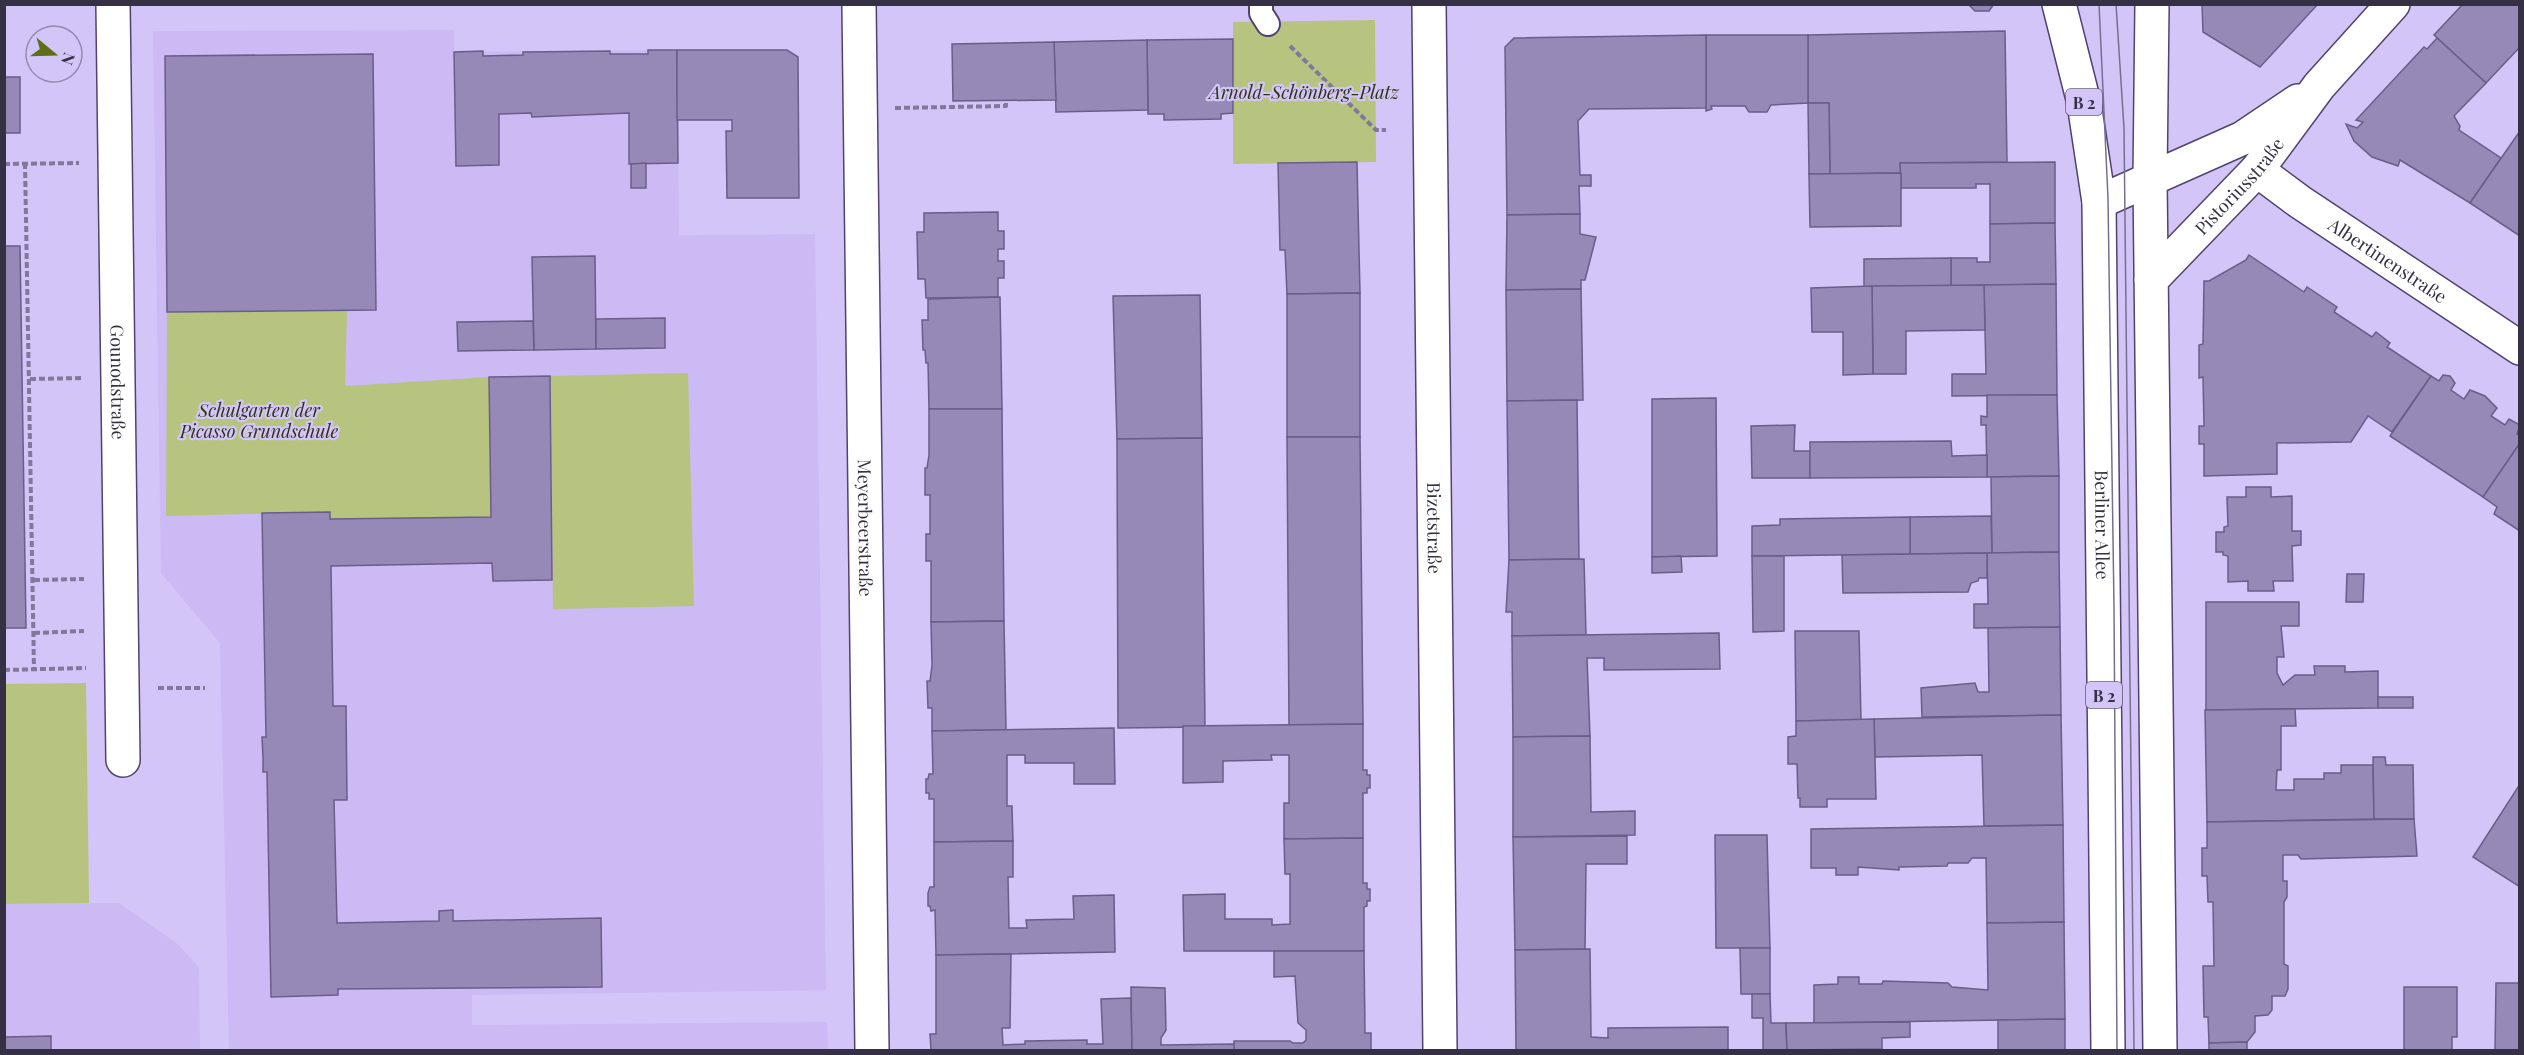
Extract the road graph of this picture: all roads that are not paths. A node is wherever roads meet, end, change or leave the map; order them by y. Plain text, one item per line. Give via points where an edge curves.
1 (113, 4) edge
2 (859, 4) edge
3 (1429, 4) edge
4 (2059, 4) edge
5 (2152, 4) edge
6 (2393, 4) edge
7 (2319, 86) junction
8 (2257, 170) junction
9 (2150, 179) junction
10 (2099, 201) junction
11 (2151, 280) junction
12 (2520, 348) edge
13 (123, 760) dead end
14 (872, 1050) edge
15 (1440, 1050) edge
16 (2108, 1050) edge
17 (2160, 1050) edge

1 - 13 street, Gounodstraße
2 - 14 street, Meyerbeerstraße
3 - 15 street, Bizetstraße
4 - 10 street, Berliner Allee / B 2 via 2084,103
5 - 9 street
6 - 7 street, Pistoriusstraße
7 - 8 street, Pistoriusstraße
7 - 9 street, Pistoriusstraße via 2243,138
8 - 11 street, Pistoriusstraße
8 - 12 street, Albertinenstraße
9 - 10 street, Pistoriusstraße
9 - 11 street
10 - 16 street, Berliner Allee / B 2
11 - 17 street

